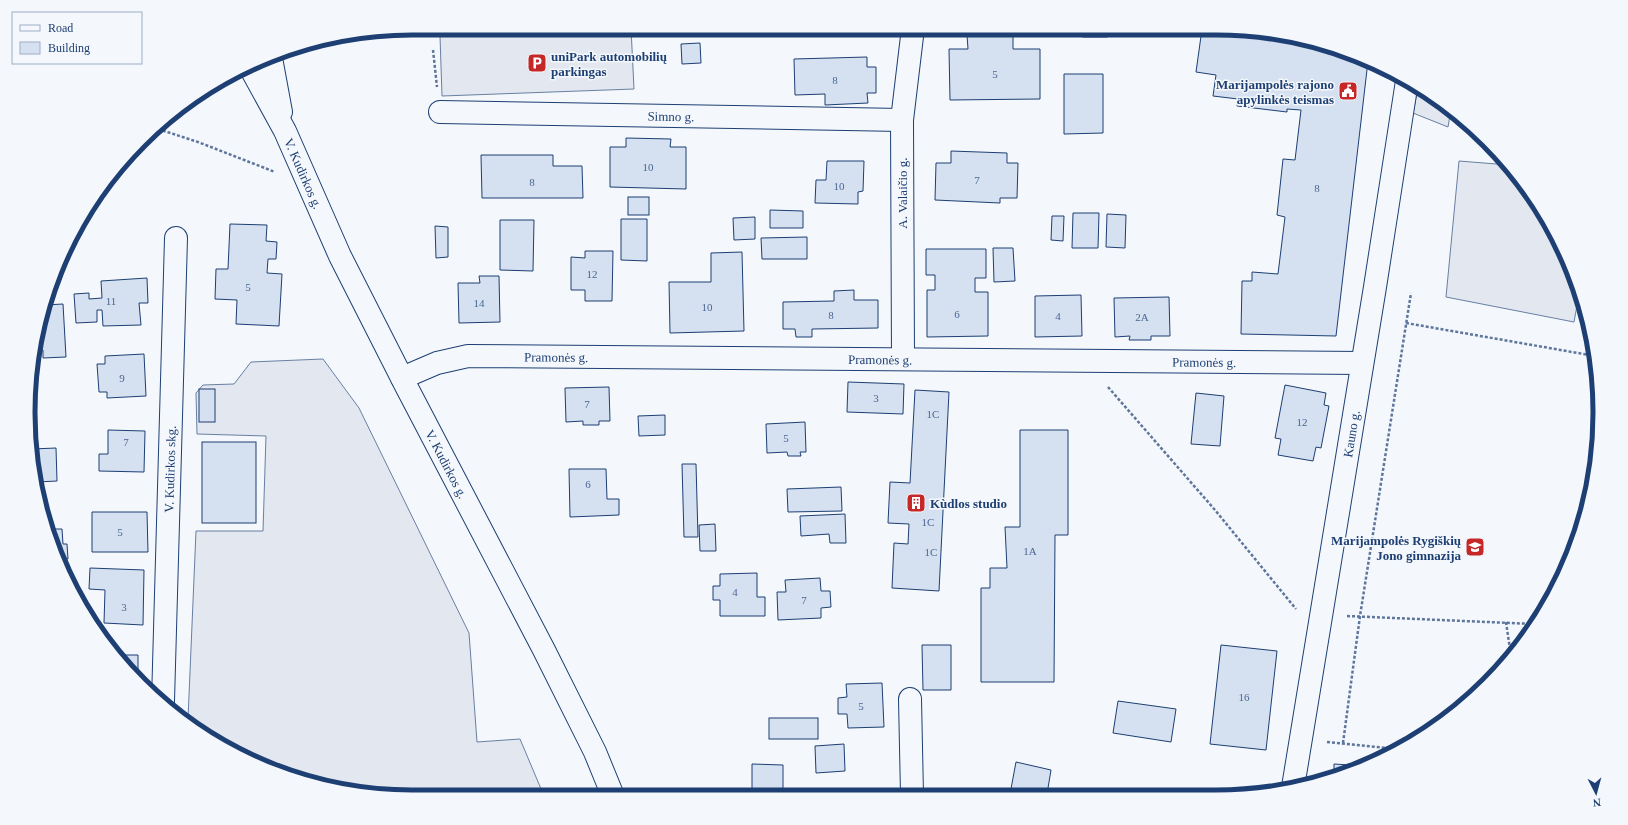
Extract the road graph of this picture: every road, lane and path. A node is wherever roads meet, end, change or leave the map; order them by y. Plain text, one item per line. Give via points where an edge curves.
1 (912, 35) edge
2 (433, 50) dead end
3 (272, 63) edge
4 (252, 71) edge
5 (1406, 87) edge
6 (440, 112) joint
7 (902, 120) junction
8 (162, 130) edge
9 (284, 131) junction
10 (309, 186) junction
11 (176, 238) dead end
12 (1411, 293) dead end
13 (1406, 323) junction
14 (1588, 351) edge
15 (1587, 355) joint
16 (903, 359) junction
17 (1085, 361) junction
18 (1362, 364) junction
19 (402, 378) junction
20 (1360, 616) junction
21 (1506, 622) junction
22 (1528, 624) edge
23 (1319, 626) junction
24 (1510, 648) edge
25 (163, 695) edge
26 (910, 698) dead end
27 (1300, 738) junction
28 (1343, 744) junction
29 (1387, 748) edge
30 (1294, 782) edge
31 (611, 790) edge
32 (912, 790) edge

1 - 7 street, A. Valaičio g.
2 - 6 path
3 - 9 street, V. Kudirkos g.
4 - 9 street, V. Kudirkos g.
5 - 18 street, Kauno g.
6 - 7 street, Simno g.
7 - 16 street, A. Valaičio g.
8 - 10 path
9 - 10 street, V. Kudirkos g.
10 - 19 street, V. Kudirkos g. via 340,256
11 - 25 street, V. Kudirkos skg.
12 - 13 path
13 - 15 path
13 - 20 path
14 - 15 path
16 - 17 street, Pramonės g.
16 - 19 street, Pramonės g. via 468,356 437,363
17 - 18 street, Pramonės g.
17 - 23 path
18 - 23 street, Kauno g.
19 - 31 street, V. Kudirkos g. via 541,644 595,752
20 - 21 path
20 - 23 path
20 - 28 path
21 - 22 path
21 - 24 path
23 - 27 street, Kauno g.
26 - 32 street
27 - 28 path
27 - 30 street, Kauno g.
28 - 29 path

